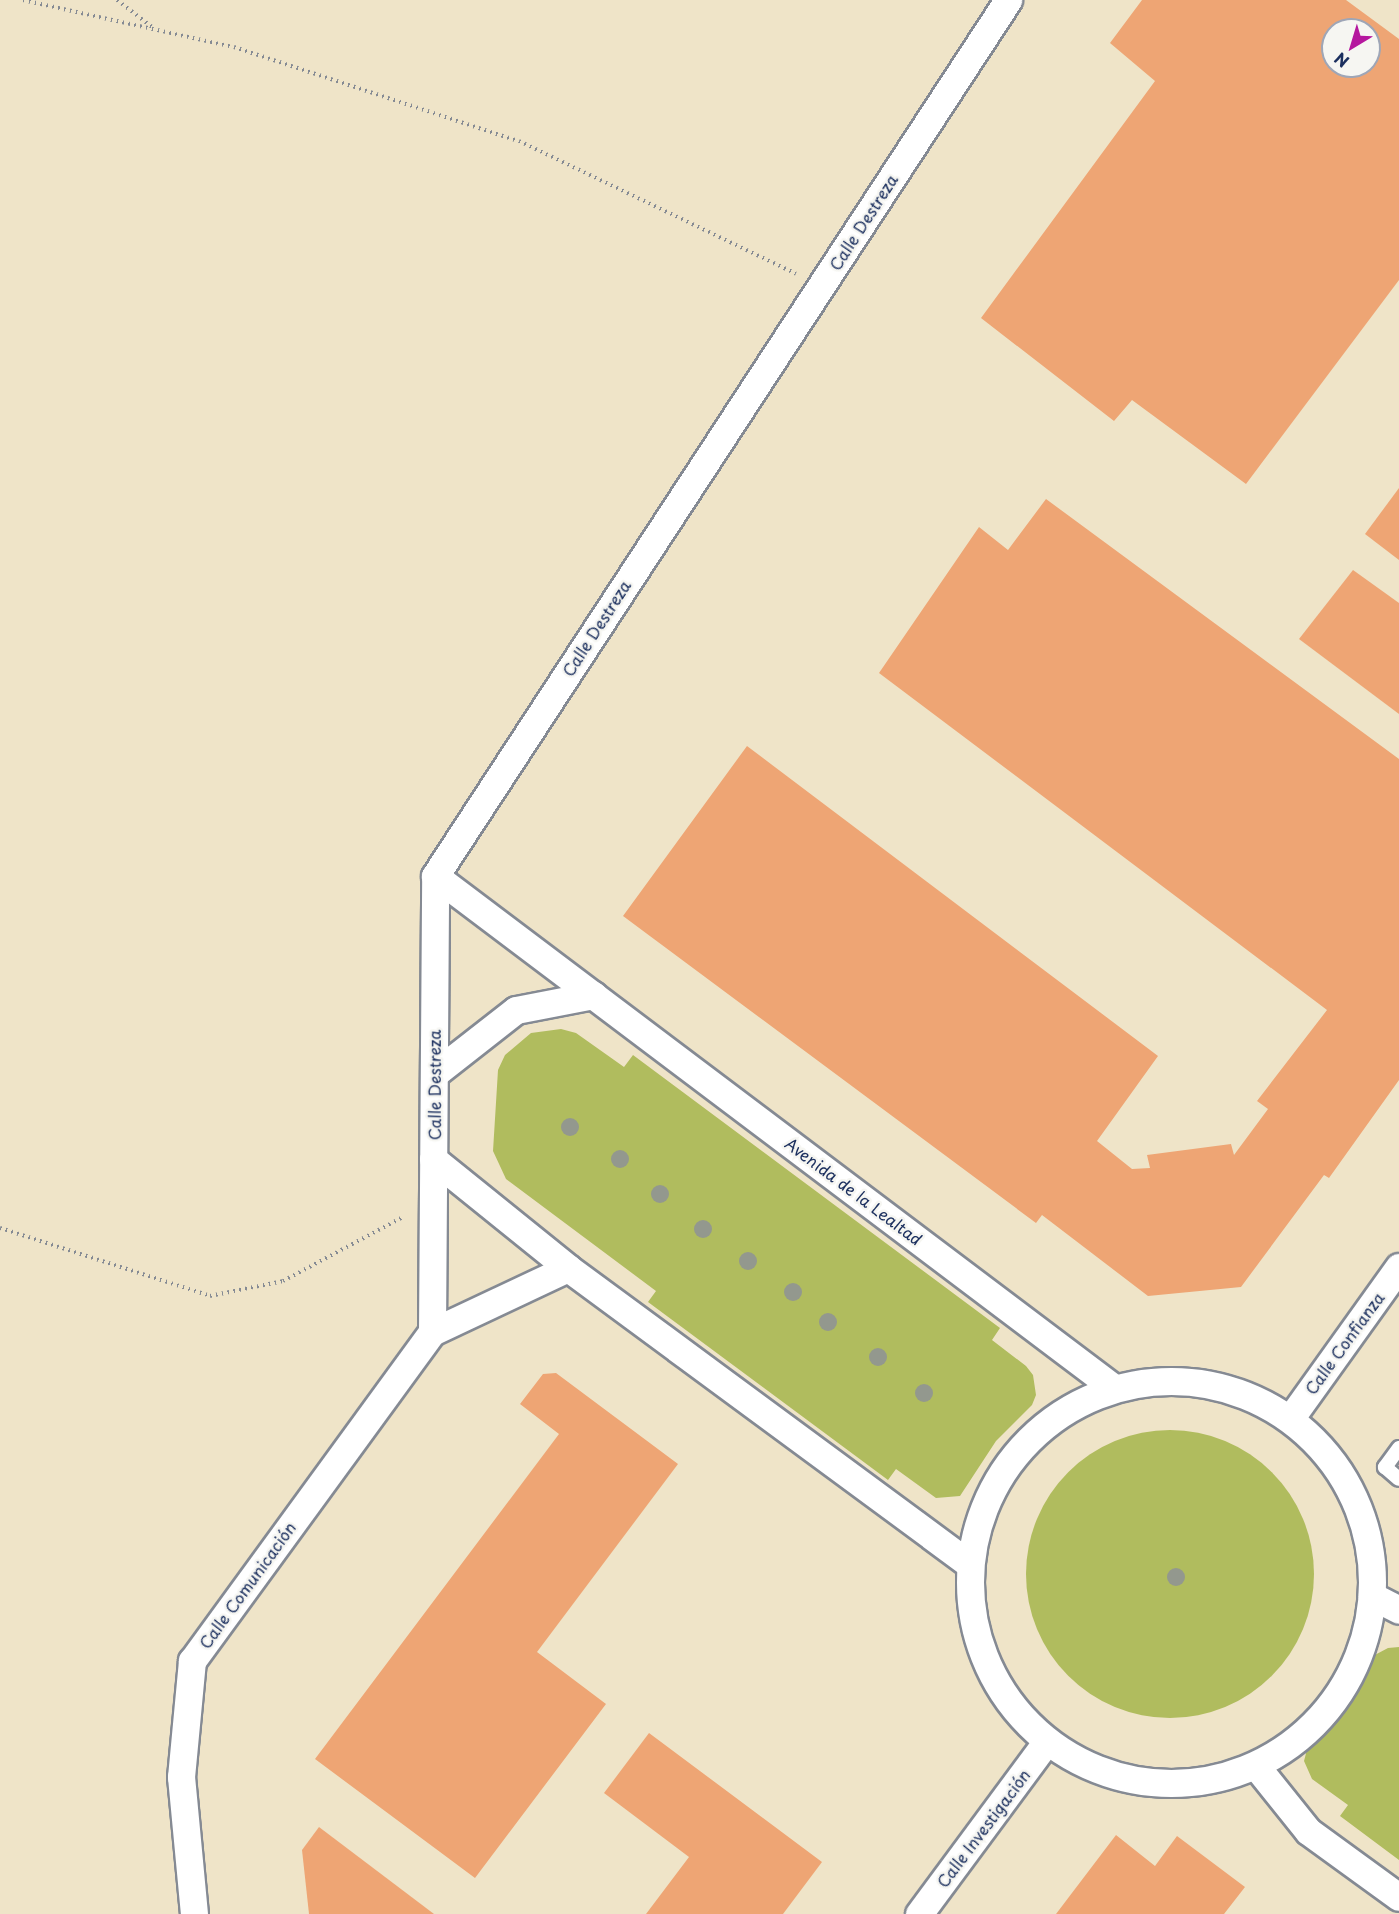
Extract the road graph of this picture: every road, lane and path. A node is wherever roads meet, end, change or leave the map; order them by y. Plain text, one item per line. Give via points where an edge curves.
1 (23, 0) edge
2 (117, 0) edge
3 (1008, 0) edge
4 (155, 29) junction
5 (820, 286) junction
6 (435, 876) junction
7 (594, 996) junction
8 (434, 1074) junction
9 (433, 1159) junction
10 (433, 1201) junction
11 (0, 1228) edge
12 (568, 1268) junction
13 (1399, 1268) edge
14 (432, 1332) junction
15 (1114, 1388) junction
16 (1290, 1419) junction
17 (1399, 1448) edge
18 (1399, 1479) edge
19 (969, 1564) junction
20 (1372, 1596) junction
21 (1399, 1610) edge
22 (1047, 1742) junction
23 (1256, 1766) junction
24 (1399, 1897) edge
25 (194, 1914) edge
26 (919, 1914) edge

1 - 4 path
2 - 4 path
3 - 5 street, Calle Destreza
4 - 5 path via 234,47 519,141
5 - 6 street, Calle Destreza
6 - 7 street, Avenida de la Lealtad
6 - 8 street, Calle Destreza
7 - 8 street via 516,1010
7 - 15 street, Avenida de la Lealtad
8 - 9 street, Calle Destreza
9 - 10 street, Calle Destreza
9 - 12 street
10 - 11 path via 283,1281 210,1296
10 - 14 street, Calle Destreza
12 - 14 street
12 - 19 street
13 - 16 street, Calle Confianza
14 - 25 street, Calle Comunicación via 192,1661 181,1777
15 - 16 street via 1177,1380 1239,1392
15 - 19 street via 1059,1413 1014,1453 983,1505
16 - 20 street via 1339,1471 1366,1530
17 - 18 lane via 1384,1467
19 - 22 street via 974,1631 1001,1692
20 - 21 street
20 - 23 street via 1362,1649 1338,1697 1301,1737
22 - 23 street via 1095,1769 1148,1783 1203,1782
22 - 26 street, Calle Investigación
23 - 24 street via 1308,1831

